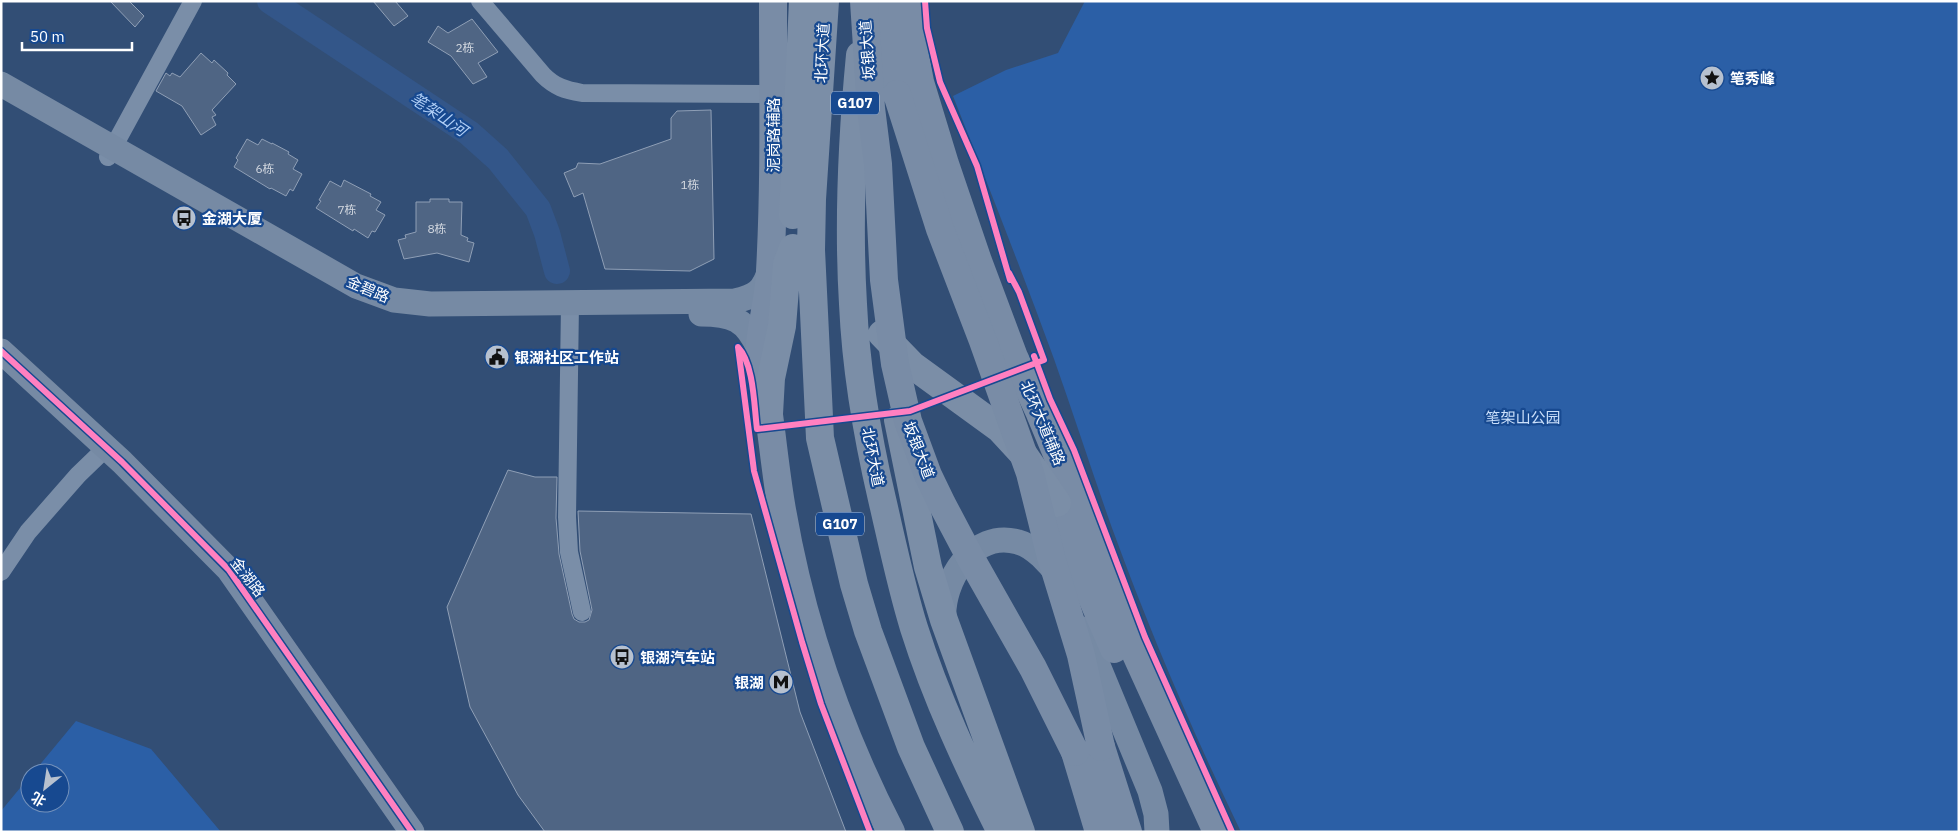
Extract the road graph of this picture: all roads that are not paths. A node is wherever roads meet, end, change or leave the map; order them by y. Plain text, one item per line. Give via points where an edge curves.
1 (193, 1) edge
2 (480, 1) edge
3 (773, 1) edge
4 (803, 1) edge
5 (826, 1) edge
6 (865, 1) edge
7 (889, 1) edge
8 (909, 1) edge
9 (1, 84) edge
10 (773, 94) junction
11 (1, 96) edge
12 (110, 152) junction
13 (851, 206) junction
14 (793, 248) junction
15 (770, 270) junction
16 (570, 308) junction
17 (880, 332) junction
18 (759, 349) junction
19 (1, 351) edge
20 (1014, 357) junction
21 (769, 414) junction
22 (820, 438) junction
23 (106, 448) junction
24 (1057, 503) junction
25 (1, 572) edge
26 (582, 612) dead end
27 (944, 620) junction
28 (412, 832) edge
29 (891, 832) edge
30 (950, 832) edge
31 (1000, 832) edge
32 (1021, 832) edge
33 (1099, 832) edge
34 (1128, 832) edge
35 (1157, 832) edge
36 (1198, 832) edge
37 (1217, 832) edge

1 - 12 street
2 - 10 street via 551,83 562,90 582,93
3 - 10 main road, 泥岗路辅路
4 - 14 highway
5 - 22 highway, 北环大道 / G107 via 811,250
6 - 13 highway, 北环大道 / G107
6 - 33 main road, 坂银大道, bridge via 884,280 905,412 942,504 1033,668 1075,752
7 - 34 main road, 坂银大道, bridge via 897,94 940,229 984,341 1030,473 1081,655 1101,747
8 - 20 main road, 北环大道辅路 via 914,50 944,164
9 - 12 street, 金碧路
10 - 15 main road, 泥岗路辅路
11 - 12 street, 金碧路
12 - 16 street, 金碧路 via 346,292 387,309 416,313
13 - 17 highway via 869,260
13 - 31 highway, 北环大道 / G107 via 853,304 862,398 872,457 915,629 970,771
14 - 21 highway via 787,264
14 - 22 highway via 801,368 806,396
15 - 16 street, 金碧路 via 761,290 734,301
15 - 18 main road
16 - 18 street, 金碧路 via 722,315 747,326
16 - 26 street via 567,517 569,552
17 - 24 highway via 912,365 1000,429 1024,455
17 - 27 highway via 928,568
18 - 21 main road
19 - 23 street, 金湖路
20 - 24 main road
20 - 37 main road, 北环大道辅路 via 1060,462 1129,639
21 - 29 main road via 781,505 811,631 844,730
22 - 30 highway, 北环大道 / G107 via 868,631 911,747
23 - 25 street via 28,532
23 - 28 street, 金湖路 via 229,570
24 - 36 main road via 1096,610
27 - 32 highway
27 - 35 street via 943,608 954,574 983,546 996,541 1020,542 1047,562 1068,592 1150,790

